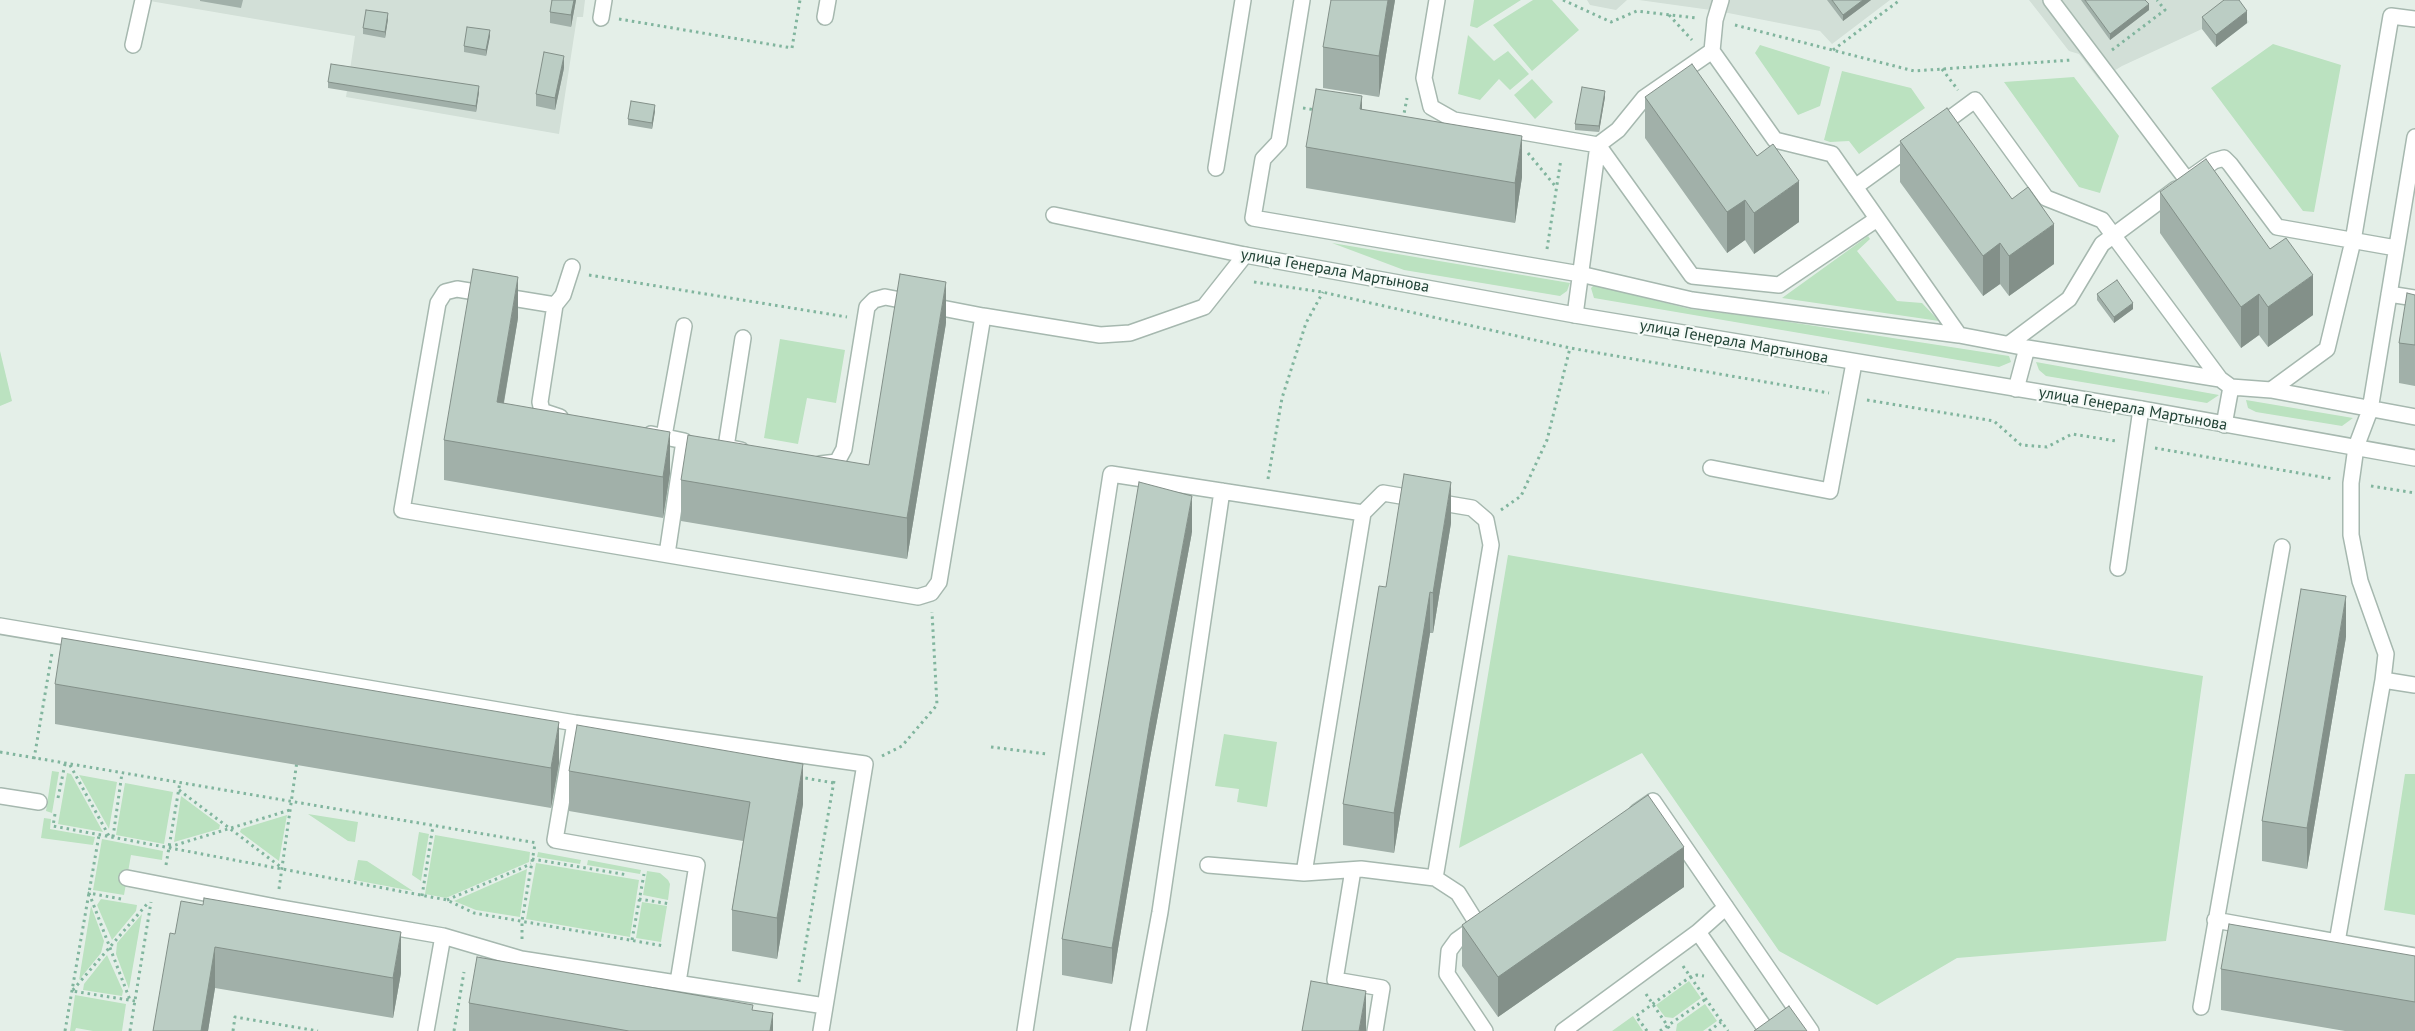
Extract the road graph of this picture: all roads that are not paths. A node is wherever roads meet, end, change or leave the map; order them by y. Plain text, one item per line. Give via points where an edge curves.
1 (143, 0) edge
2 (604, 0) edge
3 (828, 0) edge
4 (1243, 0) edge
5 (1302, 0) edge
6 (1438, 0) edge
7 (1721, 0) edge
8 (2051, 0) edge
9 (601, 17) road end
10 (825, 17) dead end
11 (2415, 20) edge
12 (133, 45) dead end
13 (1709, 53) junction
14 (2415, 137) edge
15 (1598, 145) junction
16 (1216, 168) dead end
17 (2187, 180) junction
18 (1855, 187) junction
19 (1054, 215) dead end
20 (1877, 218) junction
21 (2113, 235) junction
22 (2353, 240) junction
23 (2396, 248) junction
24 (1245, 255) junction
25 (571, 269) road end
26 (1580, 274) junction
27 (1736, 281) junction
28 (2389, 294) junction
29 (2415, 298) edge
30 (555, 305) junction
31 (1735, 305) junction
32 (1575, 315) junction
33 (983, 316) junction
34 (684, 326) dead end
35 (1959, 335) junction
36 (743, 338) dead end
37 (2009, 344) junction
38 (2026, 348) junction
39 (1854, 363) junction
40 (2225, 383) junction
41 (2016, 389) junction
42 (2271, 390) junction
43 (2141, 409) junction
44 (2370, 410) junction
45 (2415, 417) edge
46 (578, 420) edge
47 (2224, 426) junction
48 (636, 431) edge
49 (664, 436) junction
50 (2356, 447) junction
51 (755, 452) edge
52 (2415, 458) edge
53 (804, 461) edge
54 (1711, 468) dead end
55 (1222, 491) junction
56 (1363, 513) junction
57 (2282, 547) dead end
58 (667, 554) junction
59 (2118, 568) dead end
60 (0, 626) edge
61 (2383, 680) junction
62 (2415, 685) edge
63 (575, 723) junction
64 (0, 796) edge
65 (39, 802) dead end
66 (1621, 824) edge
67 (1208, 865) dead end
68 (1353, 870) junction
69 (1304, 873) junction
70 (127, 878) dead end
71 (1434, 878) junction
72 (1726, 907) junction
73 (1494, 914) edge
74 (2215, 920) junction
75 (1478, 925) junction
76 (1698, 932) junction
77 (443, 936) junction
78 (2337, 942) junction
79 (2415, 956) edge
80 (678, 982) junction
81 (825, 1006) junction
82 (2201, 1007) dead end
83 (1798, 1011) junction
84 (1774, 1027) edge
85 (426, 1031) edge
86 (821, 1031) edge
87 (1025, 1031) edge
88 (1138, 1031) edge
89 (1375, 1031) edge
90 (1485, 1031) edge
91 (1563, 1031) edge
92 (1811, 1031) edge

1 - 12 street
2 - 9 street
3 - 10 street
4 - 16 street
5 - 26 street via 1279,142 1263,159 1253,218
6 - 15 street via 1424,78 1431,106 1454,120
7 - 13 street
8 - 17 street
11 - 22 street via 2391,16
13 - 15 street via 1644,98 1618,130
13 - 18 street via 1775,140 1832,154
14 - 23 street
15 - 26 street
15 - 27 street via 1692,276
17 - 21 street
17 - 22 street via 2214,161 2224,158 2278,227
18 - 20 street
18 - 21 street via 1975,100 2046,198 2102,220
19 - 24 street, улица Генерала Мартынова
20 - 27 street via 1779,285
20 - 35 street
21 - 37 street via 2102,244 2069,299
21 - 40 street
22 - 23 street
22 - 42 street via 2327,349
23 - 28 street
24 - 32 street, улица Генерала Мартынова
24 - 33 street via 1204,307 1130,333 1100,335
25 - 30 street via 563,295
26 - 31 street via 1692,300
26 - 32 street
27 - 31 street
28 - 29 street
28 - 44 street
30 - 46 street via 540,402 542,410 550,415
30 - 58 street via 458,289 445,292 438,303 402,510
31 - 35 street
32 - 39 street, улица Генерала Мартынова
33 - 53 street via 885,297 874,300 867,307 844,449 838,462
33 - 58 street via 938,582 931,593 918,597
34 - 49 street
35 - 37 street
36 - 51 street via 726,447
37 - 38 street
38 - 40 street
38 - 41 street
39 - 41 street, улица Генерала Мартынова
39 - 54 street via 1830,491
40 - 42 street
40 - 47 street
41 - 43 street, улица Генерала Мартынова
42 - 44 street
43 - 47 street, улица Генерала Мартынова
43 - 59 street
44 - 45 street
44 - 50 street
47 - 50 street, улица Генерала Мартынова
48 - 49 street
49 - 58 street via 684,441
50 - 52 street, улица Генерала Мартынова
50 - 61 street via 2351,535 2360,581 2386,654
55 - 56 street
55 - 87 street via 1110,474
55 - 88 street via 1160,912
56 - 69 street
56 - 71 street via 1383,493 1472,508 1486,520 1491,544
57 - 74 street
60 - 63 street
61 - 62 street
61 - 78 street
63 - 80 street via 555,840 697,865
63 - 81 street via 866,764
64 - 65 street
66 - 72 street via 1653,801
67 - 69 street
68 - 69 street
68 - 71 street
68 - 89 street via 1335,980 1382,988
70 - 77 street
71 - 75 street via 1458,893
72 - 76 street
72 - 83 street
73 - 75 street
74 - 78 street
74 - 82 street
75 - 90 street via 1457,940 1449,951 1446,974
76 - 84 street
76 - 91 street
77 - 80 street via 521,959
77 - 85 street
78 - 79 street
80 - 81 street
81 - 86 street
83 - 84 street
83 - 92 street

